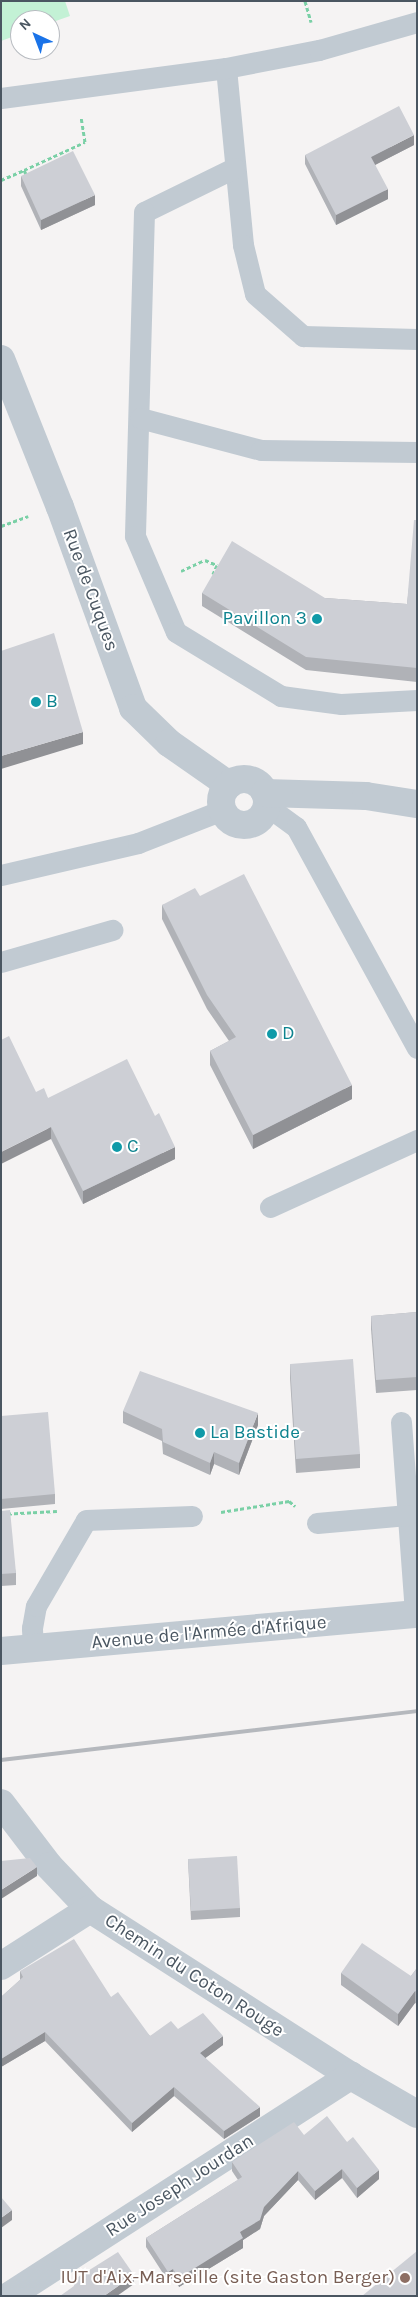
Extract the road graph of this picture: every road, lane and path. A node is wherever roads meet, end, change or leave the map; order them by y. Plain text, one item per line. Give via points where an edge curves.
1 (417, 22) edge
2 (226, 68) junction
3 (77, 88) junction
4 (1, 98) edge
5 (234, 168) junction
6 (24, 170) junction
7 (1, 180) edge
8 (29, 182) edge
9 (417, 339) edge
10 (1, 359) edge
11 (140, 418) junction
12 (417, 452) edge
13 (213, 574) edge
14 (155, 584) junction
15 (417, 700) edge
16 (226, 797) junction
17 (266, 799) junction
18 (417, 804) edge
19 (1, 875) edge
20 (112, 930) dead end
21 (1, 962) edge
22 (417, 1048) edge
23 (417, 1140) edge
24 (270, 1207) dead end
25 (401, 1422) dead end
26 (1, 1514) edge
27 (408, 1515) junction
28 (192, 1516) joint
29 (86, 1520) junction
30 (317, 1523) joint
31 (416, 1614) edge
32 (34, 1648) junction
33 (1, 1651) edge
34 (1, 1803) edge
35 (90, 1909) junction
36 (1, 1966) edge
37 (351, 2076) junction
38 (417, 2114) edge
39 (9, 2296) edge

1 - 2 lane via 319,50
2 - 3 lane
2 - 5 lane
3 - 4 lane
3 - 6 path via 85,142
5 - 9 lane via 243,246 255,294 302,336
5 - 11 lane via 144,212
6 - 7 path
6 - 8 path
10 - 16 street, Rue de Cuques via 60,507 133,708
11 - 12 lane via 261,450
11 - 14 lane via 135,536
13 - 14 path via 217,565 204,560
14 - 15 lane via 176,632 281,696 341,704
16 - 17 street via 238,780 252,780
16 - 17 street via 230,820 240,826 252,824 262,816
16 - 19 lane via 138,843
17 - 18 street via 366,796
17 - 22 lane via 296,827
20 - 21 lane
23 - 24 lane
25 - 27 lane
26 - 29 path via 51,1509
27 - 30 lane
27 - 31 lane
28 - 29 lane
28 - 30 path via 289,1501
29 - 32 lane via 36,1606 32,1628
31 - 32 street, Avenue de l'Armée d'Afrique
32 - 33 street, Avenue de l'Armée d'Afrique
34 - 35 street, Chemin du Coton Rouge via 49,1866
35 - 36 street
35 - 37 street, Chemin du Coton Rouge
37 - 38 street, Chemin du Coton Rouge
37 - 39 street, Rue Joseph Jourdan

